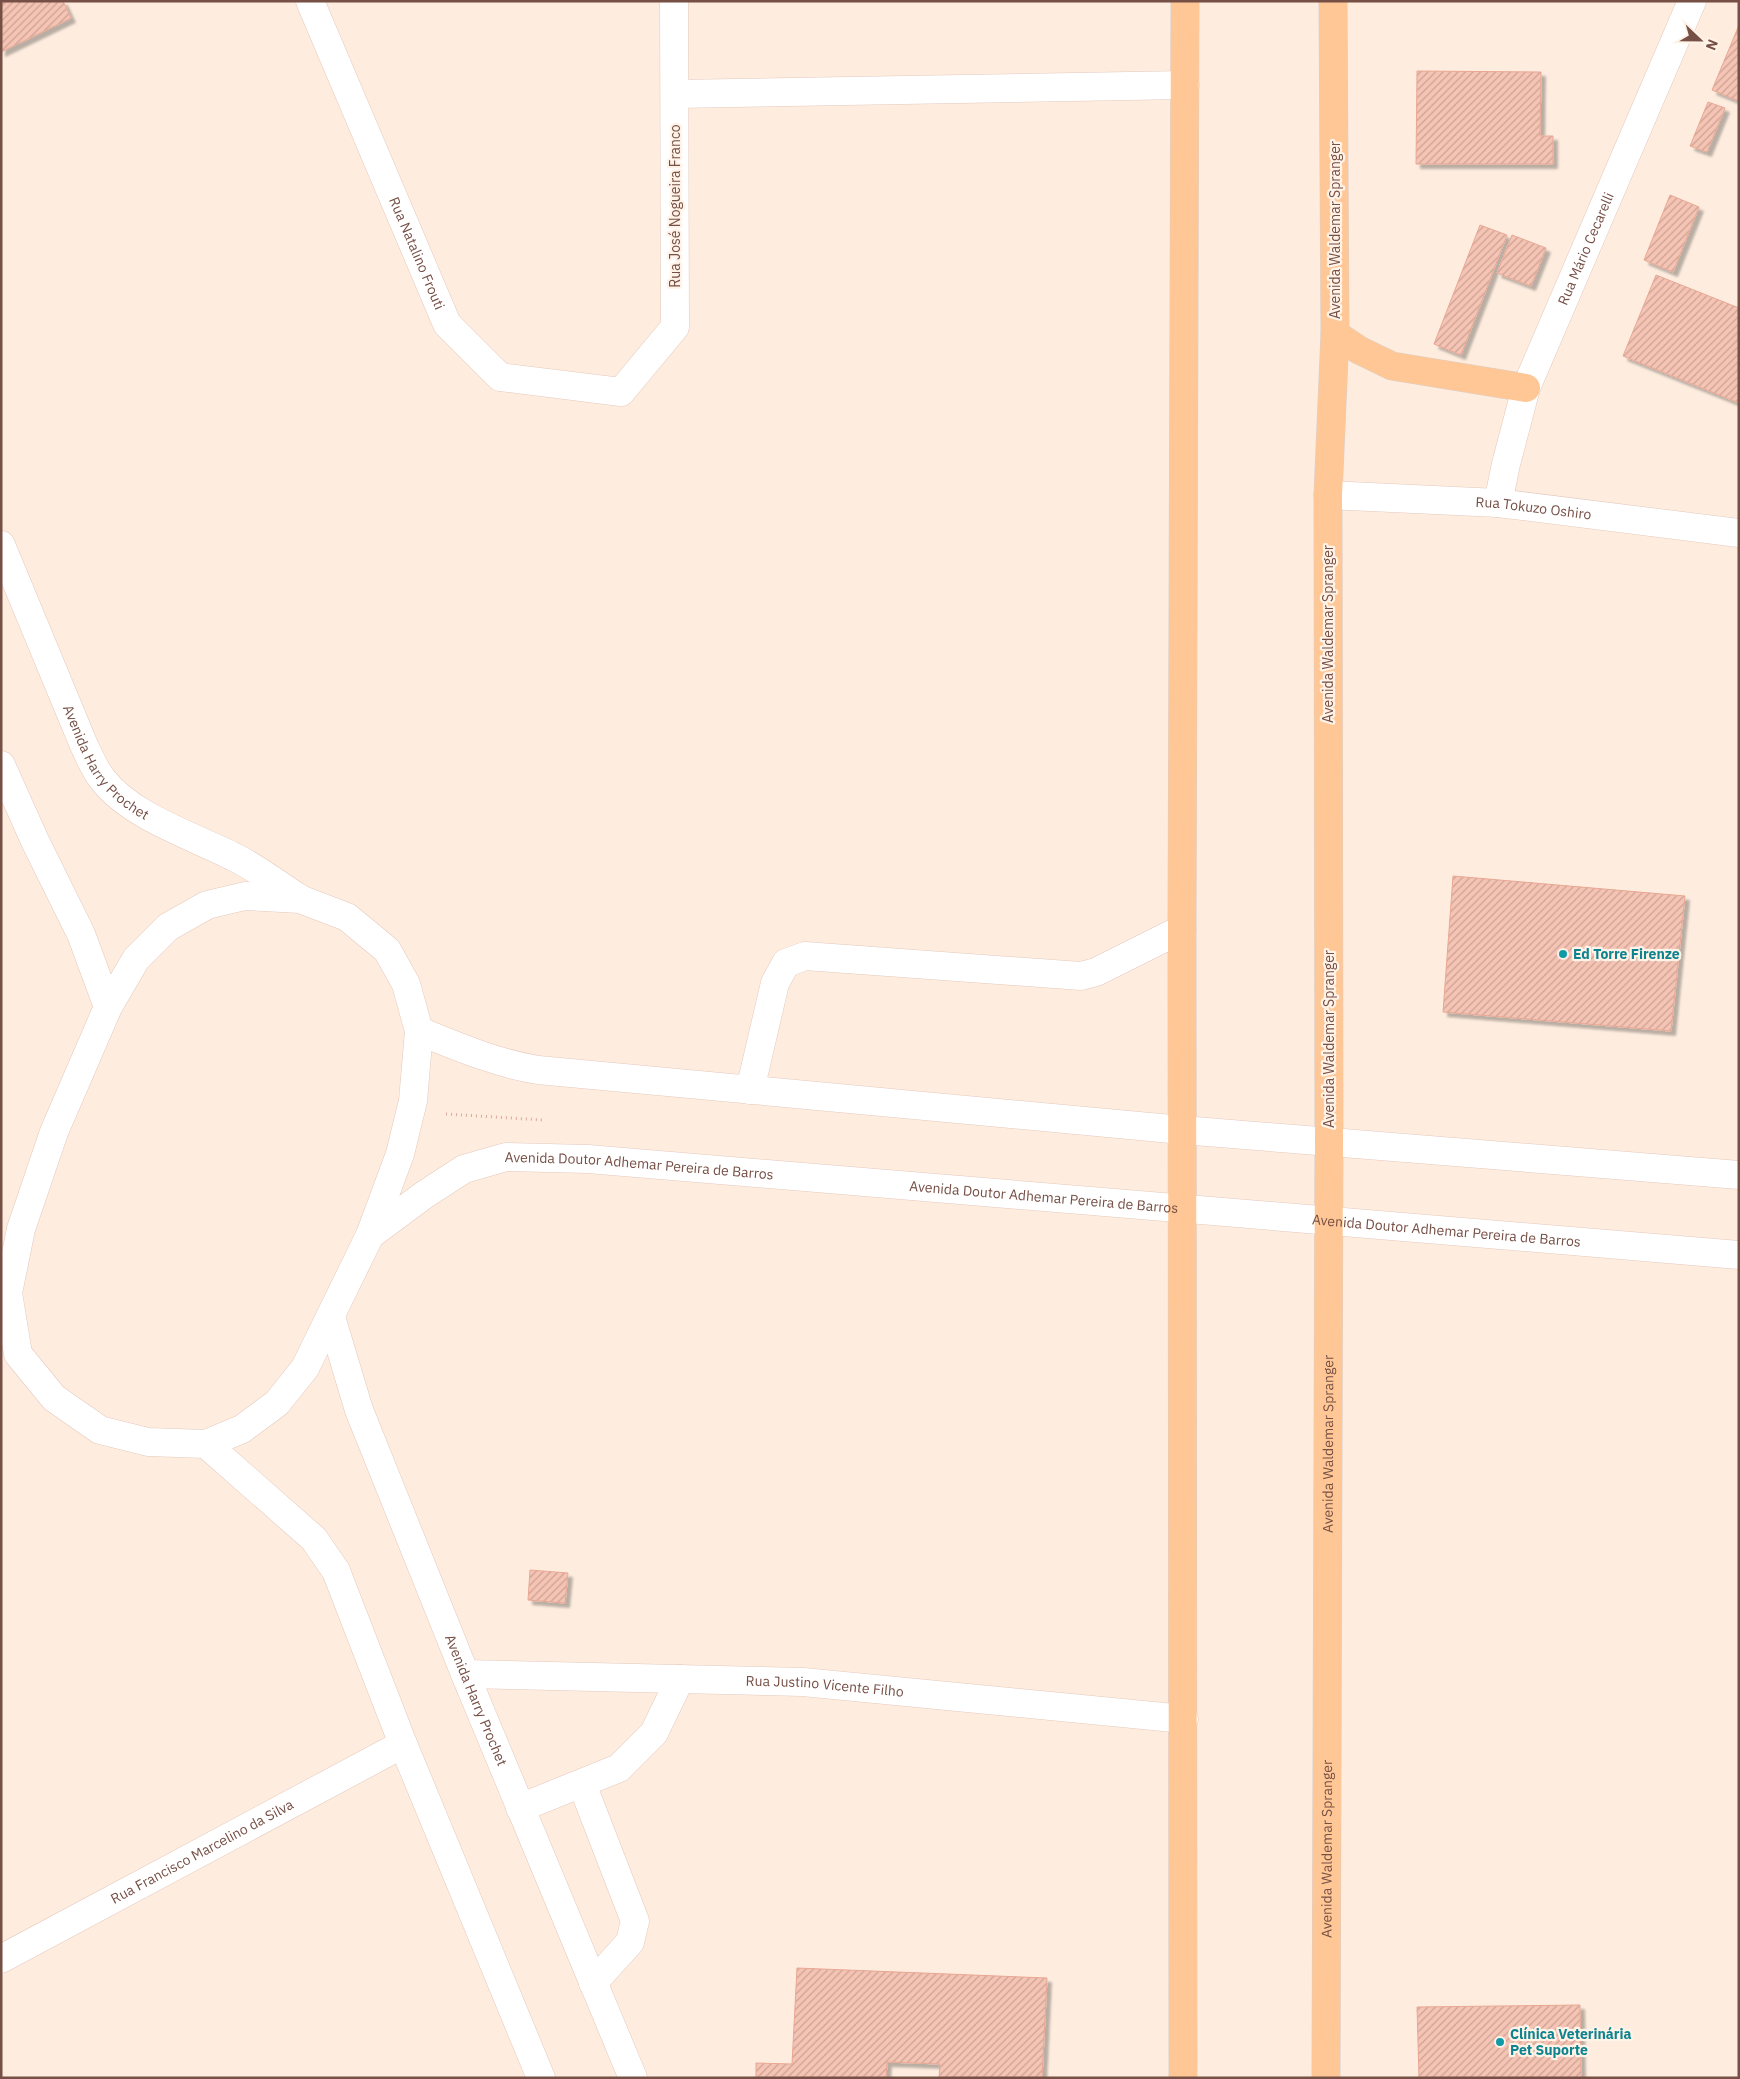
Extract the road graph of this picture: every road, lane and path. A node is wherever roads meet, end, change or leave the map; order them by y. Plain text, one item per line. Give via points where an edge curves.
1 (310, 1) edge
2 (674, 1) edge
3 (1185, 1) edge
4 (1333, 1) edge
5 (1692, 1) edge
6 (1185, 85) junction
7 (675, 94) junction
8 (1335, 334) junction
9 (1526, 388) junction
10 (621, 392) joint
11 (1328, 495) junction
12 (1498, 503) junction
13 (1739, 533) edge
14 (1, 546) edge
15 (1, 765) edge
16 (300, 899) junction
17 (1182, 929) junction
18 (108, 1007) junction
19 (419, 1031) junction
20 (750, 1090) junction
21 (1182, 1130) junction
22 (1330, 1141) junction
23 (1739, 1175) edge
24 (1184, 1210) junction
25 (1328, 1220) junction
26 (370, 1234) junction
27 (1739, 1255) edge
28 (5, 1295) edge
29 (331, 1317) junction
30 (206, 1444) junction
31 (465, 1674) junction
32 (680, 1679) junction
33 (1184, 1719) junction
34 (403, 1744) junction
35 (582, 1784) junction
36 (520, 1808) junction
37 (1, 1959) edge
38 (593, 1983) junction
39 (541, 2078) edge
40 (633, 2078) edge
41 (1183, 2078) edge
42 (1326, 2078) edge

1 - 10 street, Rua Natalino Frouti via 447,324 500,377
2 - 7 street, Rua José Nogueira Franco
3 - 6 main road
4 - 8 main road, Avenida Waldemar Spranger
5 - 9 street, Rua Mário Cecarelli
6 - 7 street
6 - 17 main road
7 - 10 street, Rua José Nogueira Franco via 675,327
8 - 9 main road via 1392,366
8 - 11 main road, Avenida Waldemar Spranger
9 - 12 street, Rua Mário Cecarelli
11 - 12 street, Rua Tokuzo Oshiro
11 - 22 main road, Avenida Waldemar Spranger
12 - 13 street, Rua Tokuzo Oshiro
14 - 16 street, Avenida Harry Prochet via 92,764 104,781 126,802 236,858
15 - 18 street via 81,934
16 - 18 street via 245,896 207,905 168,927 136,960
16 - 19 street via 347,918 387,950 406,984
17 - 20 street via 1096,972 1081,976 805,956 786,962 775,983
17 - 21 main road
18 - 28 street via 54,1132 21,1229
19 - 20 street via 511,1066
19 - 26 street via 410,1112 400,1154
20 - 21 street
21 - 22 street
21 - 24 main road
22 - 23 street
22 - 25 main road, Avenida Waldemar Spranger
24 - 25 street, Avenida Doutor Adhemar Pereira de Barros
24 - 26 street, Avenida Doutor Adhemar Pereira de Barros via 598,1160 506,1157 464,1169
24 - 33 main road
25 - 27 street, Avenida Doutor Adhemar Pereira de Barros
25 - 42 main road, Avenida Waldemar Spranger
26 - 29 street
28 - 30 street via 18,1354 54,1398 100,1430 148,1442
29 - 30 street via 305,1368 277,1403 242,1429
29 - 31 street, Avenida Harry Prochet via 359,1410
30 - 34 street via 314,1539 336,1572
31 - 32 street, Rua Justino Vicente Filho
31 - 36 street, Avenida Harry Prochet
32 - 33 street, Rua Justino Vicente Filho via 803,1682
32 - 35 street via 654,1733 619,1768
33 - 41 main road
34 - 37 street, Rua Francisco Marcelino da Silva
34 - 39 street
35 - 36 street
35 - 38 street via 635,1921 630,1942
36 - 38 street, Avenida Harry Prochet
38 - 40 street, Avenida Harry Prochet

